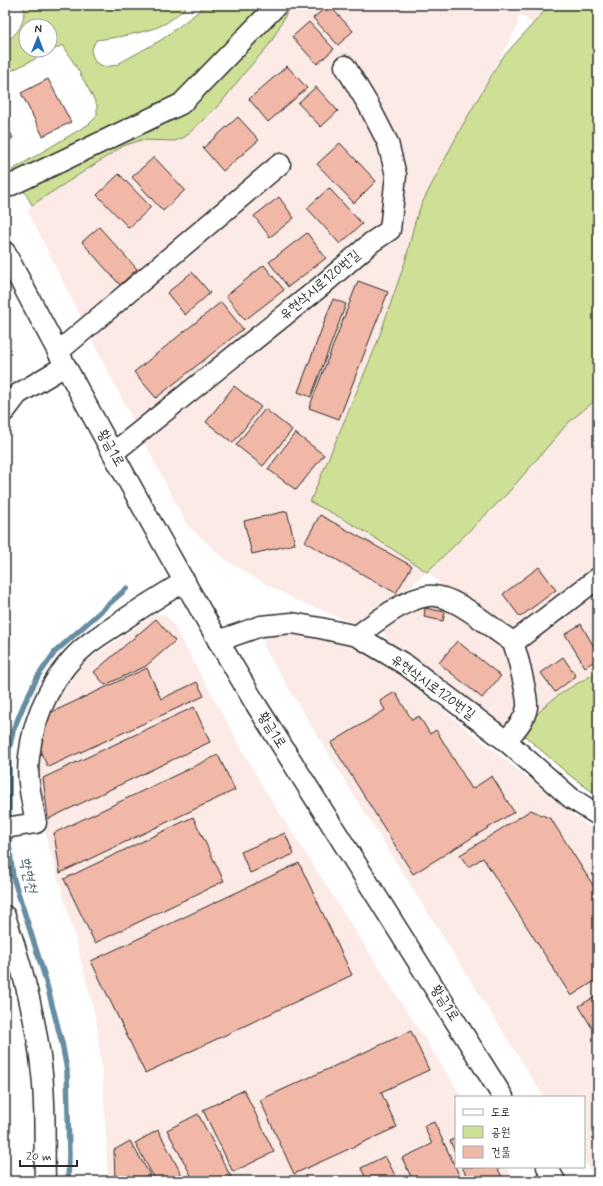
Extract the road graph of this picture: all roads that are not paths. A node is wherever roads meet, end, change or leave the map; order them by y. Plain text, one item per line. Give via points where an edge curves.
1 (277, 5) edge
2 (345, 66) dead end
3 (280, 164) dead end
4 (5, 188) edge
5 (5, 252) edge
6 (61, 359) junction
7 (5, 411) edge
8 (113, 453) junction
9 (598, 578) edge
10 (184, 581) junction
11 (357, 636) junction
12 (218, 641) junction
13 (512, 643) junction
14 (506, 740) junction
15 (598, 815) edge
16 (13, 827) edge
17 (5, 916) edge
18 (503, 1096) edge
19 (548, 1168) edge
20 (45, 1181) edge
21 (555, 1181) edge

1 - 4 street via 181,104
2 - 8 street, 유현삭시로120번길 via 388,143 396,175 390,230
3 - 6 street
5 - 6 street, 황금1로
6 - 7 street via 18,394
6 - 8 street, 황금1로
8 - 10 street, 황금1로
9 - 13 street
10 - 12 street, 황금1로
10 - 16 street via 88,644 62,670 38,717 29,757 30,795 36,823
11 - 12 street, 유현삭시로120번길 via 292,623 261,626
11 - 13 street via 389,613 413,600 429,595 442,597 470,611
11 - 14 street, 유현삭시로120번길 via 406,665
12 - 18 street, 황금1로
13 - 14 street via 522,673 527,707 523,720
14 - 15 street, 유현삭시로120번길 via 571,798
17 - 20 street via 30,1007 40,1056 44,1100
19 - 21 street

